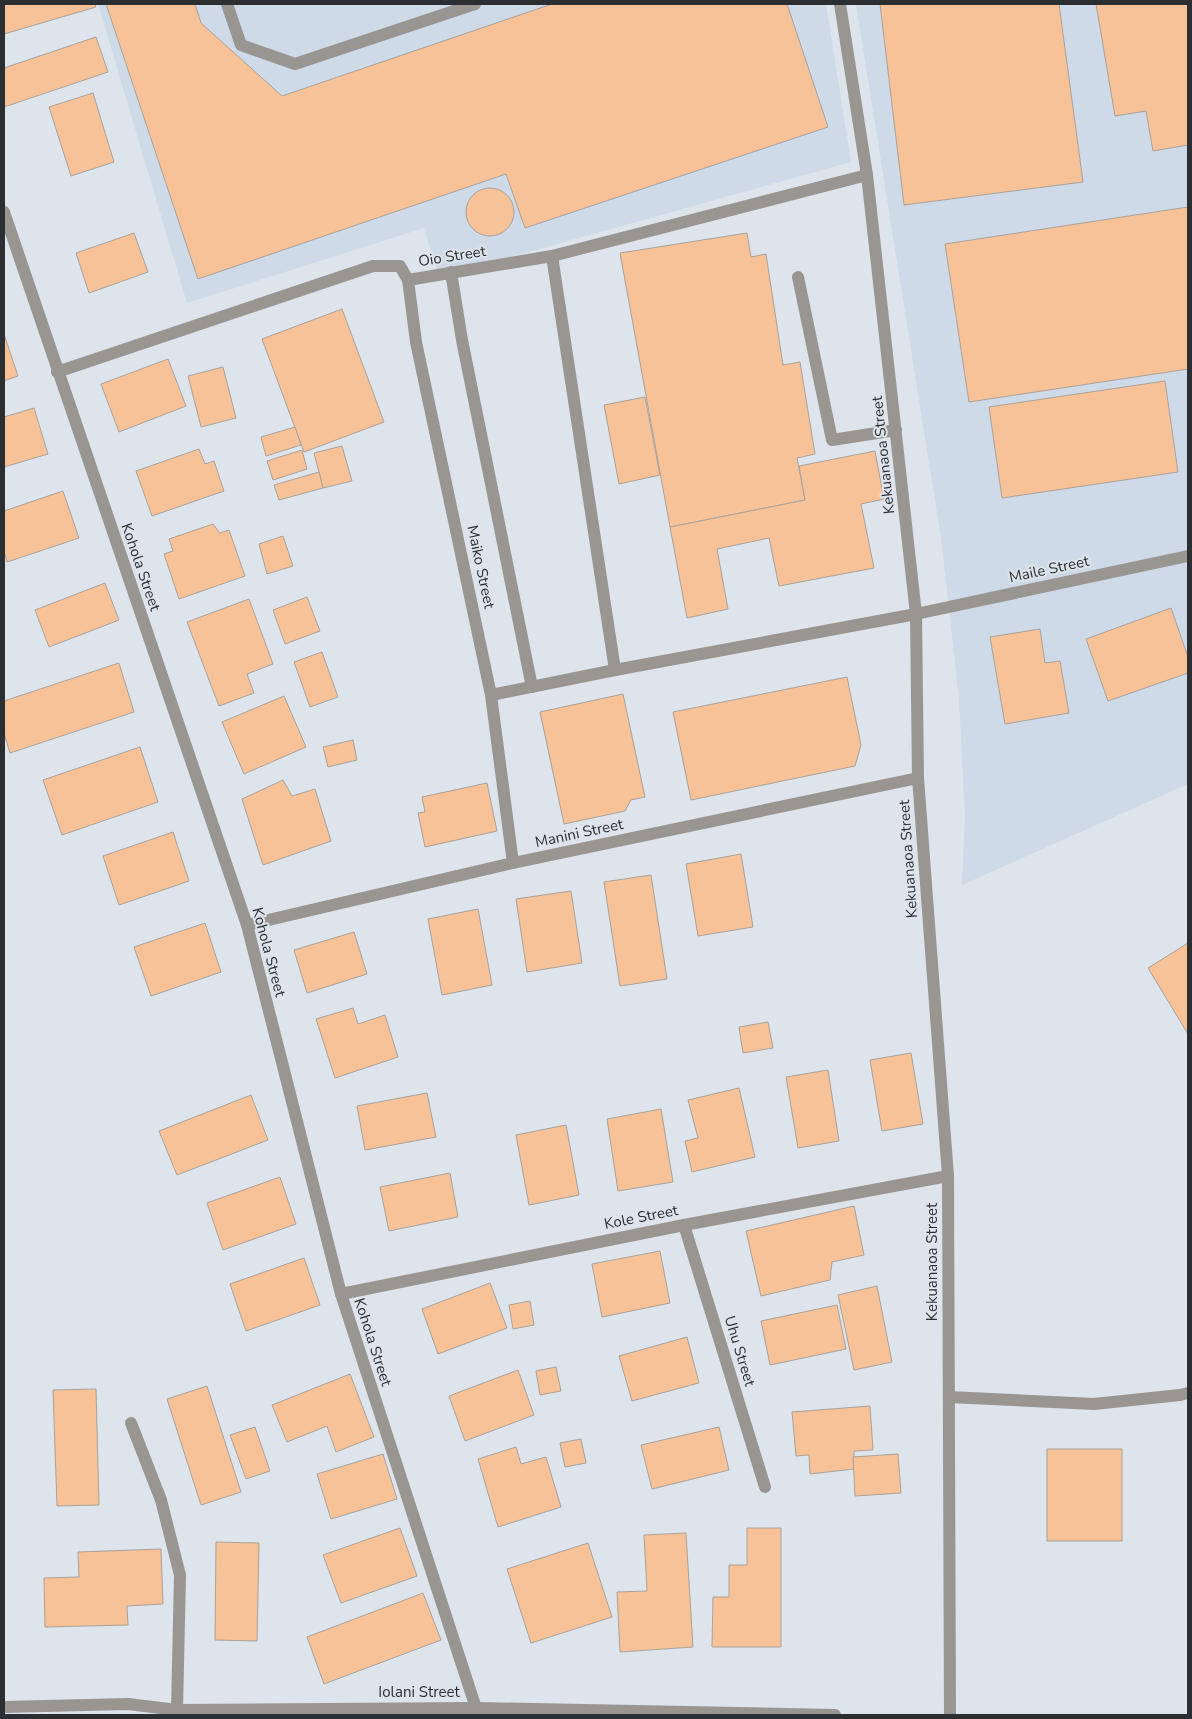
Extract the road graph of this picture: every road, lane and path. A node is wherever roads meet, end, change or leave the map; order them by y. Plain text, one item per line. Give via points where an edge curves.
1 (227, 4) edge
2 (475, 4) edge
3 (840, 4) edge
4 (866, 175) junction
5 (4, 212) edge
6 (552, 256) junction
7 (451, 272) junction
8 (798, 277) dead end
9 (408, 280) junction
10 (57, 372) junction
11 (896, 430) junction
12 (1188, 556) edge
13 (916, 614) junction
14 (616, 670) junction
15 (532, 687) junction
16 (491, 695) junction
17 (918, 778) junction
18 (513, 863) junction
19 (247, 925) junction
20 (948, 1176) junction
21 (684, 1224) junction
22 (341, 1294) junction
23 (949, 1397) junction
24 (1185, 1398) edge
25 (131, 1424) dead end
26 (765, 1487) dead end
27 (4, 1707) edge
28 (476, 1708) junction
29 (177, 1710) junction
30 (835, 1715) edge
31 (950, 1715) edge

1 - 2 street via 241,45 295,64
3 - 4 street, Kekuanaoa Street
4 - 6 street, Oio Street
4 - 11 street, Kekuanaoa Street
5 - 10 street, Kohola Street
6 - 7 street, Oio Street
6 - 14 street
7 - 9 street, Oio Street
7 - 15 street
8 - 11 street via 832,440
9 - 10 street, Oio Street via 400,266 373,266
9 - 16 street, Maiko Street via 416,342
10 - 19 street, Kohola Street
11 - 13 street, Kekuanaoa Street
12 - 13 street, Maile Street
13 - 14 street, Maile Street
13 - 17 street, Kekuanaoa Street
14 - 15 street, Maile Street
15 - 16 street, Maile Street
16 - 18 street, Maiko Street
17 - 18 street, Manini Street
17 - 20 street, Kekuanaoa Street
18 - 19 street, Manini Street
19 - 22 street, Kohola Street
20 - 21 street, Kole Street
20 - 23 street, Kekuanaoa Street
21 - 22 street, Kole Street
21 - 26 street, Uhu Street
22 - 28 street, Kohola Street
23 - 24 street via 1094,1404
23 - 31 street, Kekuanaoa Street
25 - 29 street via 161,1500 180,1575
27 - 29 street, Iolani Street via 128,1704
28 - 29 street, Iolani Street
28 - 30 street, Iolani Street

